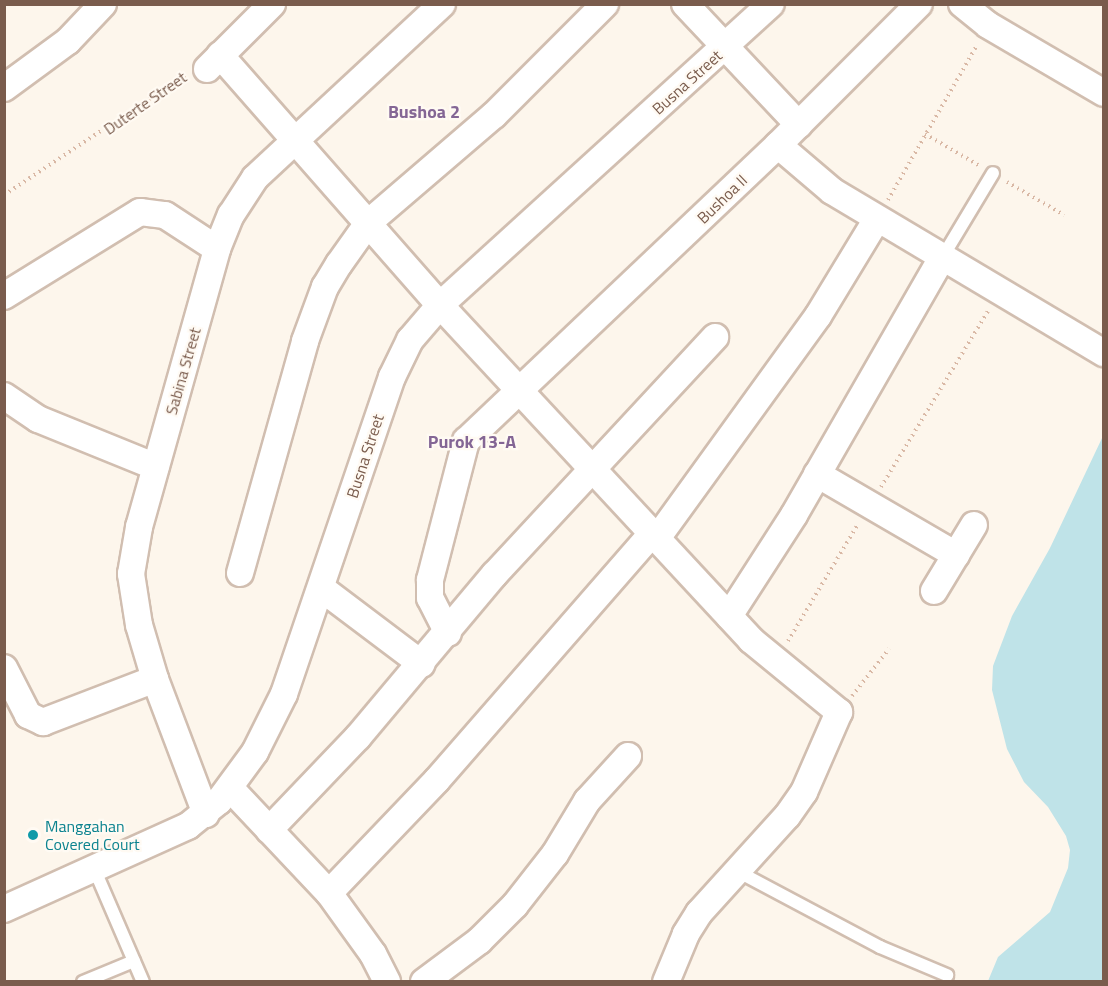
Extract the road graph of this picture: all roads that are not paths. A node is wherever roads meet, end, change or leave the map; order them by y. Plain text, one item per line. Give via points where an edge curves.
1 (103, 4) edge
2 (272, 4) edge
3 (442, 4) edge
4 (605, 4) edge
5 (685, 4) edge
6 (771, 4) edge
7 (919, 4) edge
8 (962, 4) edge
9 (725, 48) junction
10 (4, 88) edge
11 (1104, 93) edge
12 (799, 125) junction
13 (295, 141) junction
14 (778, 145) junction
15 (993, 173) dead end
16 (878, 219) junction
17 (368, 223) junction
18 (217, 249) junction
19 (941, 259) junction
20 (4, 296) edge
21 (440, 305) junction
22 (715, 337) dead end
23 (1104, 353) edge
24 (520, 389) junction
25 (4, 396) edge
26 (156, 467) junction
27 (592, 471) junction
28 (817, 474) junction
29 (974, 525) dead end
30 (655, 534) junction
31 (956, 555) junction
32 (240, 573) dead end
33 (321, 588) junction
34 (934, 591) dead end
35 (729, 616) junction
36 (448, 633) junction
37 (422, 664) junction
38 (4, 668) edge
39 (155, 679) junction
40 (628, 756) dead end
41 (230, 788) junction
42 (206, 814) junction
43 (269, 830) junction
44 (93, 866) junction
45 (737, 871) junction
46 (329, 893) junction
47 (4, 909) edge
48 (134, 961) junction
49 (947, 975) dead end
50 (83, 981) edge
51 (143, 981) edge
52 (387, 981) edge
53 (424, 981) edge
54 (666, 981) edge

1 - 10 street via 68,41
2 - 13 street via 214,62
3 - 13 street, Sabina Street
4 - 17 street via 494,115
5 - 9 street
6 - 9 street, Busna Street
7 - 12 street, Bushoa II
8 - 11 street via 988,25
9 - 12 street
9 - 21 street, Busna Street
12 - 14 street, Bushoa II
13 - 17 street
13 - 18 street, Sabina Street via 240,197
14 - 16 street via 832,191
14 - 24 street, Bushoa II
15 - 19 lane
16 - 19 street
16 - 30 street via 818,316
17 - 21 street
17 - 32 street via 325,287 304,341
18 - 20 street via 165,215 140,212
18 - 26 street, Sabina Street
19 - 23 street
19 - 28 street
21 - 24 street
21 - 33 street, Busna Street via 410,340 392,377
22 - 27 street
24 - 27 street
24 - 36 street, Bushoa II via 475,431 464,448 430,580 430,598
25 - 26 street via 38,419
26 - 39 street, Sabina Street via 138,527 131,574 139,624
27 - 30 street
27 - 36 street via 494,575
28 - 31 street
28 - 35 street
29 - 31 street
30 - 35 street
30 - 46 street via 437,780
31 - 34 street
33 - 37 street
33 - 41 street, Busna Street via 280,704 255,752
35 - 45 street via 775,663 839,712 804,792
36 - 37 street
37 - 43 street
38 - 39 street via 28,715 43,722
39 - 42 street, Sabina Street
40 - 53 street via 587,801 555,854 515,905 479,941
41 - 42 street, Busna Street
41 - 43 street
42 - 44 street, Busna Street via 155,842
43 - 46 street
44 - 47 street, Busna Street
44 - 48 lane
45 - 49 lane via 880,946
45 - 54 street via 686,934
46 - 52 street via 363,939
48 - 50 lane
48 - 51 lane

